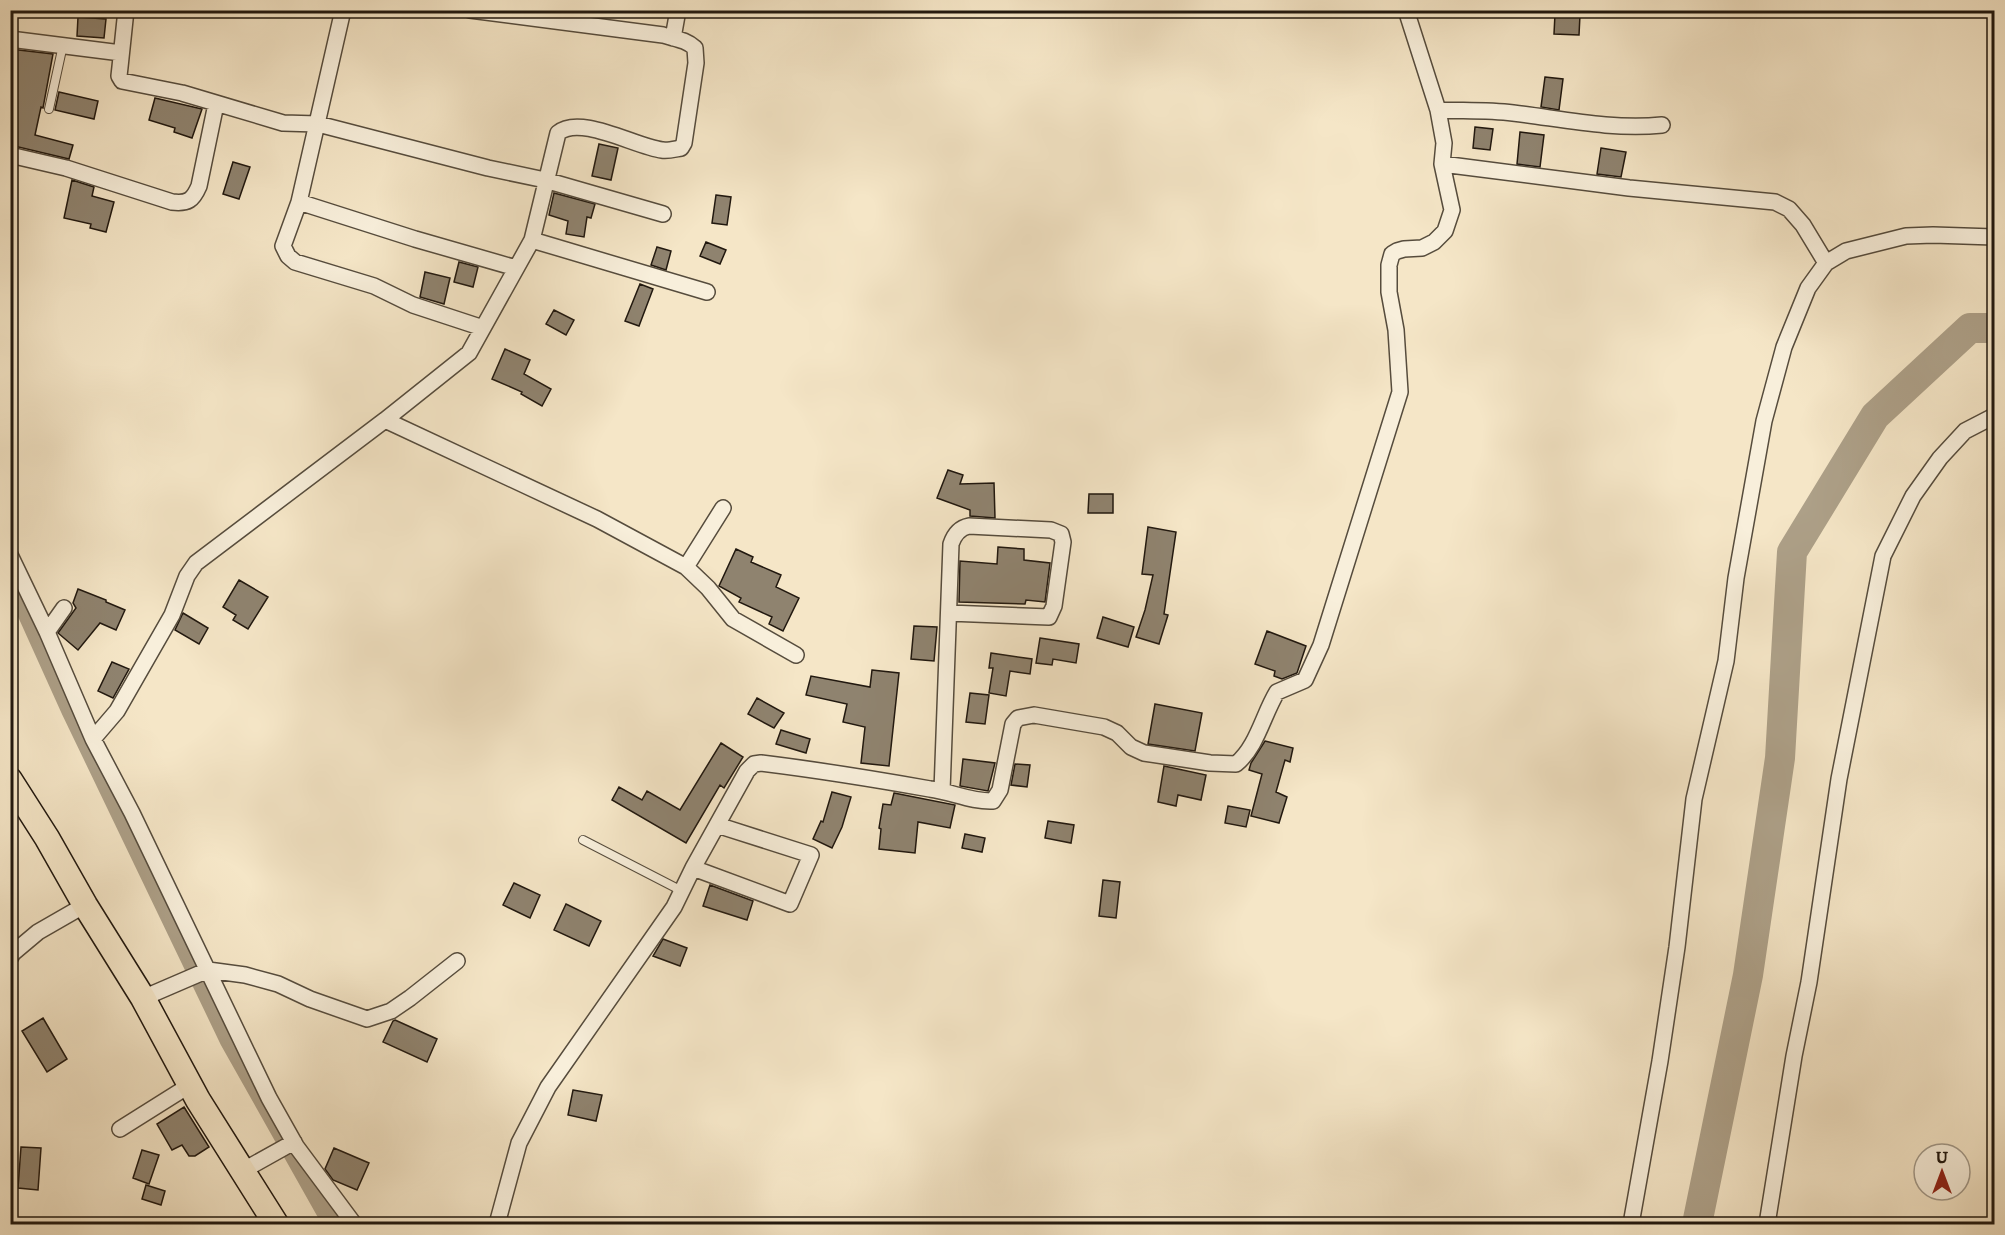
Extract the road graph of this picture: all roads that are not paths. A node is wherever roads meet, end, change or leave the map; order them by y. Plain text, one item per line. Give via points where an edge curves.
1 (126, 10) edge
2 (343, 10) edge
3 (470, 10) edge
4 (678, 10) edge
5 (1406, 10) edge
6 (544, 16) edge
7 (673, 38) junction
8 (10, 39) edge
9 (63, 45) junction
10 (121, 53) junction
11 (216, 104) junction
12 (49, 109) dead end
13 (1438, 110) junction
14 (318, 124) junction
15 (1662, 125) dead end
16 (10, 155) edge
17 (1442, 164) junction
18 (545, 180) junction
19 (299, 202) junction
20 (663, 214) dead end
21 (1995, 237) edge
22 (532, 240) junction
23 (1826, 263) junction
24 (516, 268) junction
25 (706, 292) dead end
26 (483, 328) junction
27 (1995, 416) edge
28 (386, 420) junction
29 (723, 508) dead end
30 (10, 555) edge
31 (686, 567) junction
32 (64, 608) dead end
33 (949, 613) junction
34 (47, 632) junction
35 (796, 656) dead end
36 (93, 739) junction
37 (10, 780) edge
38 (942, 791) junction
39 (717, 825) junction
40 (583, 840) dead end
41 (693, 868) junction
42 (682, 891) junction
43 (85, 905) junction
44 (10, 957) edge
45 (457, 961) dead end
46 (204, 971) junction
47 (143, 998) junction
48 (190, 1085) junction
49 (120, 1128) dead end
50 (292, 1143) junction
51 (251, 1166) junction
52 (276, 1224) edge
53 (354, 1224) edge
54 (497, 1224) edge
55 (1631, 1224) edge
56 (1767, 1224) edge

1 - 10 street
2 - 14 street
3 - 6 street
4 - 7 street
5 - 13 street
6 - 7 street
7 - 18 street via 690,44 696,52 687,130 681,148 663,150 572,126 558,133
8 - 9 street
9 - 10 street
9 - 12 lane
10 - 11 street via 122,81
11 - 14 street via 283,123
11 - 16 street via 199,186 187,202 172,202 66,168
13 - 15 street via 1510,112 1608,125
13 - 17 street via 1444,143
14 - 18 street
14 - 19 street
17 - 23 street via 1775,202 1789,209 1803,225
17 - 38 street via 1452,210 1445,231 1422,249 1392,254 1389,265 1401,392 1321,645 1305,680 1277,692 1245,758 1236,764 1210,763 1144,753 1104,727 1025,715 1013,724 996,799 980,801
18 - 20 street
18 - 22 street
19 - 24 street
19 - 26 street via 283,246 295,262 374,286 413,305
21 - 23 street via 1906,236 1846,251
22 - 24 street
22 - 25 street
23 - 55 street via 1808,288 1784,347 1764,422 1736,578 1726,661 1694,799 1677,947
24 - 26 street
26 - 28 street via 469,353
27 - 56 street via 1965,431 1940,458 1913,496 1883,556 1839,779
28 - 31 street via 597,519
28 - 36 street via 196,563 172,615 122,701
29 - 31 street
30 - 34 street
31 - 35 street via 733,619
32 - 34 street
33 - 33 street via 1049,617 1053,612 1061,534 1051,530 969,526 960,529 951,544
33 - 38 street
34 - 36 street
36 - 46 street via 132,813
37 - 43 main road
38 - 39 street via 754,764
39 - 41 street
39 - 41 street via 811,855 790,904
40 - 42 lane
41 - 42 street
42 - 54 street via 548,1087 519,1143
43 - 44 street via 38,932
43 - 47 main road
45 - 46 street via 391,1011 367,1019 278,984 245,975
46 - 47 street
46 - 50 street
47 - 48 main road
48 - 49 street
48 - 51 main road
50 - 51 street
50 - 53 street
51 - 52 main road

